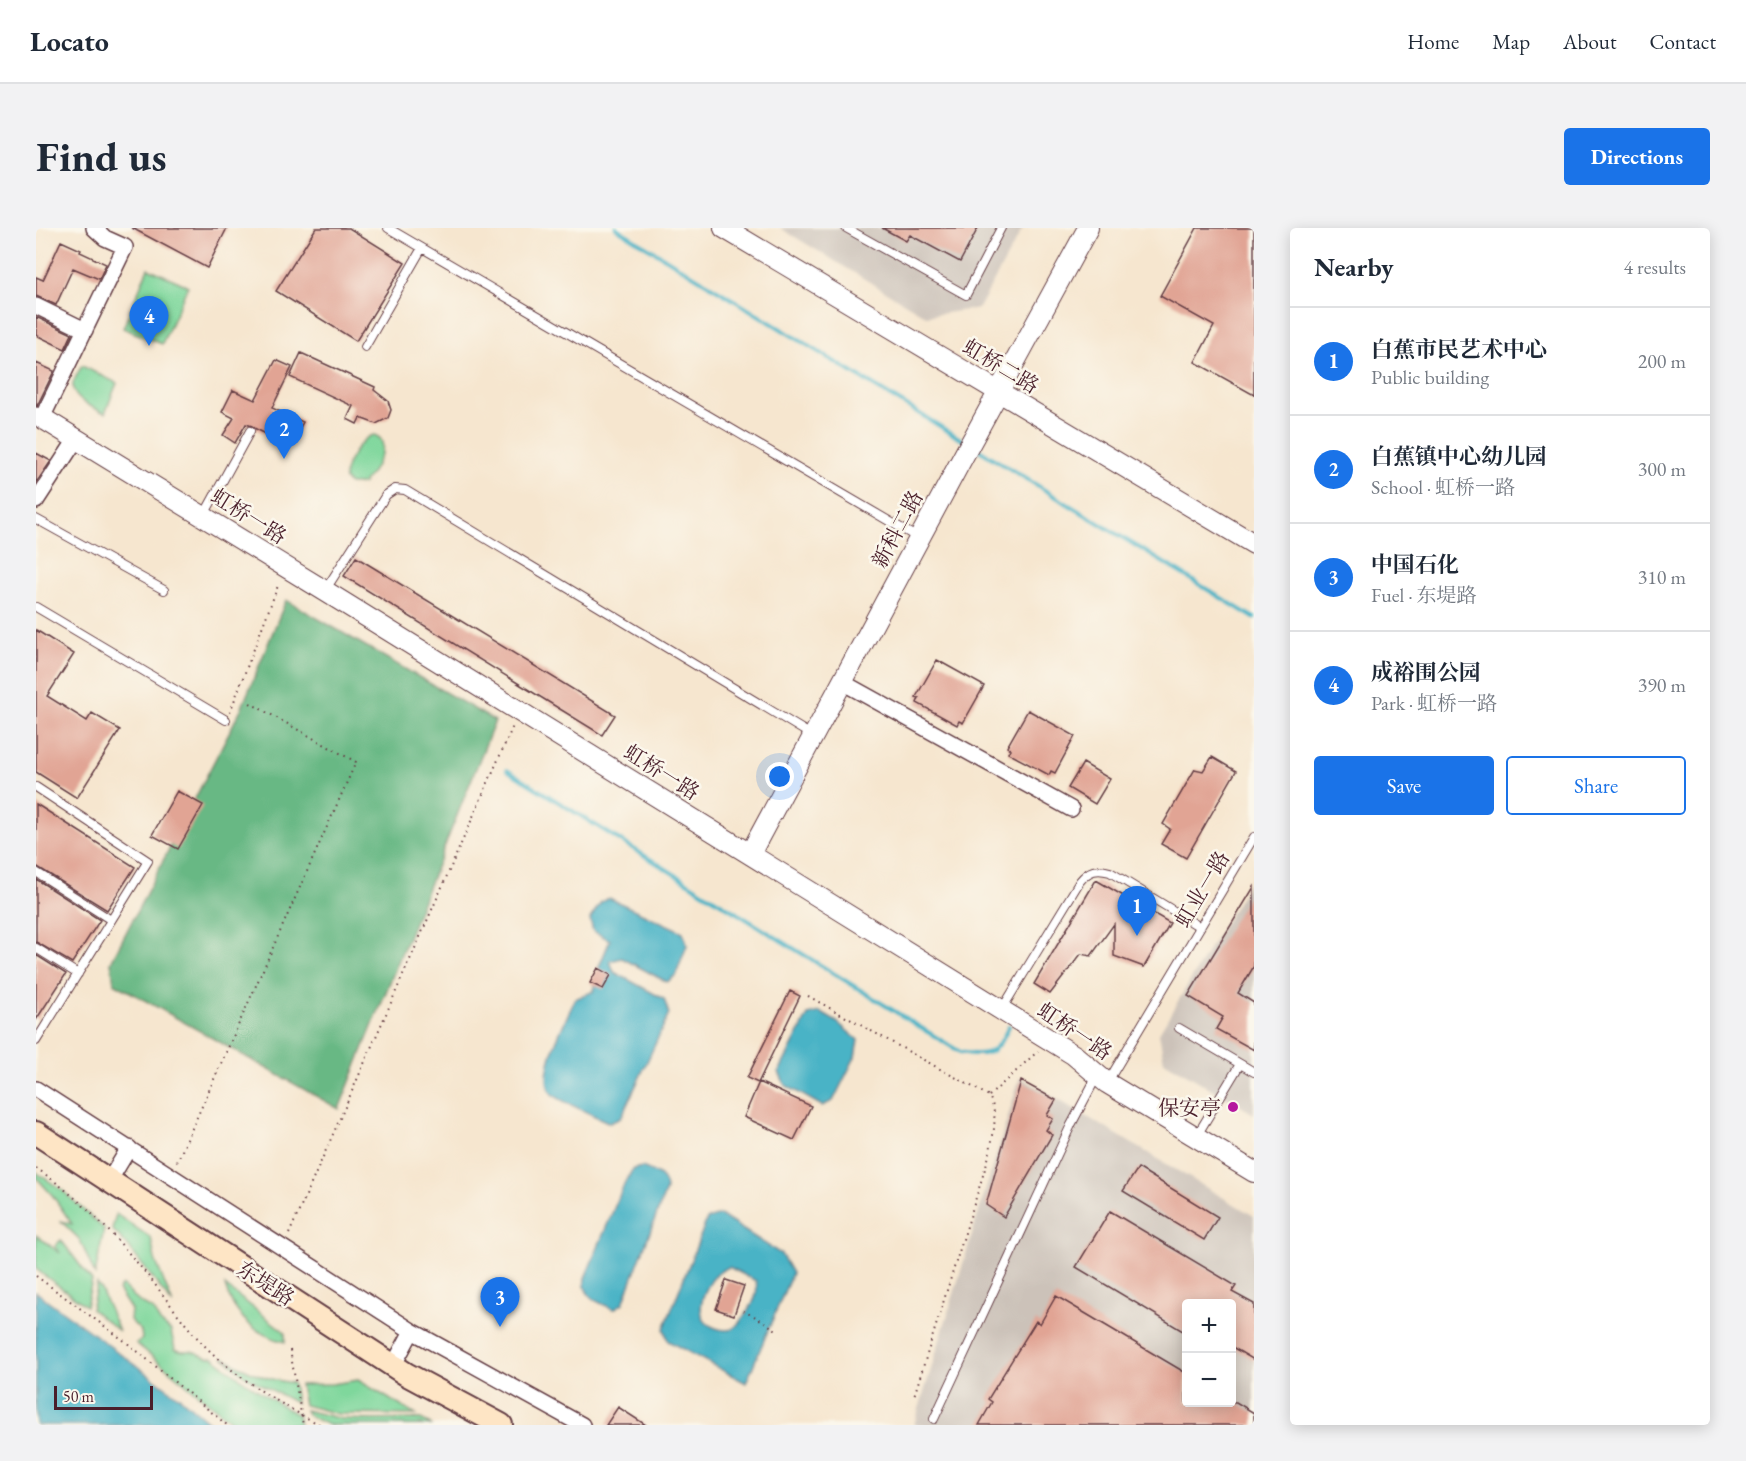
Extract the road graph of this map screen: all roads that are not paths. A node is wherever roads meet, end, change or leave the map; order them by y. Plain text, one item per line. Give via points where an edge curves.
1 (94, 228) edge
2 (388, 228) edge
3 (724, 228) edge
4 (846, 228) edge
5 (1001, 228) edge
6 (1088, 228) edge
7 (422, 248) junction
8 (36, 306) edge
9 (85, 330) junction
10 (365, 347) dead end
11 (999, 392) junction
12 (39, 416) edge
13 (250, 430) dead end
14 (77, 438) junction
15 (36, 501) edge
16 (203, 516) junction
17 (36, 519) edge
18 (919, 539) junction
19 (1254, 544) edge
20 (164, 590) dead end
21 (325, 591) junction
22 (36, 607) edge
23 (842, 682) junction
24 (226, 720) road end
25 (813, 736) junction
26 (36, 787) edge
27 (1071, 809) dead end
28 (1254, 837) edge
29 (750, 854) junction
30 (36, 873) edge
31 (111, 920) junction
32 (1200, 927) junction
33 (36, 948) edge
34 (78, 975) junction
35 (1001, 1011) junction
36 (1179, 1028) dead end
37 (36, 1041) edge
38 (1240, 1064) junction
39 (1254, 1072) edge
40 (1103, 1079) junction
41 (36, 1089) edge
42 (36, 1133) edge
43 (1196, 1137) junction
44 (129, 1148) junction
45 (1254, 1172) edge
46 (109, 1181) junction
47 (412, 1331) junction
48 (393, 1366) junction
49 (934, 1419) dead end
50 (501, 1425) edge
51 (582, 1425) edge

1 - 9 street via 124,247
2 - 7 lane
3 - 11 street, 虹桥二路
4 - 5 lane via 966,295
6 - 11 street, 新科二路
7 - 10 lane
7 - 18 lane
8 - 9 street
9 - 12 street
11 - 18 street, 新科二路
11 - 19 street, 虹桥二路
12 - 14 street, 虹桥一路
13 - 16 lane
14 - 15 street
14 - 16 street, 虹桥一路
16 - 21 street, 虹桥一路
17 - 20 lane
18 - 23 street, 新科二路
21 - 25 lane via 386,495 395,489 409,491
21 - 29 street, 虹桥一路
22 - 24 lane
23 - 25 street, 新科二路
23 - 27 street
25 - 29 street, 新科二路
26 - 31 lane via 148,861
28 - 32 lane, 虹业一路
29 - 35 street, 虹桥一路
30 - 31 lane
31 - 34 lane
32 - 35 lane via 1110,872 1090,872 1080,881
32 - 40 lane, 虹业一路
33 - 34 lane
34 - 37 lane
35 - 40 street, 虹桥一路 via 1074,1055
36 - 38 lane
38 - 39 lane
38 - 43 lane
40 - 43 street, 虹桥一路
40 - 49 lane, 虹业一路 via 1071,1125
41 - 44 street
42 - 46 main road, 东堤路
43 - 45 street, 虹桥一路
44 - 46 street
44 - 47 street
46 - 48 main road, 东堤路
47 - 48 street
47 - 51 street
48 - 50 main road, 东堤路

